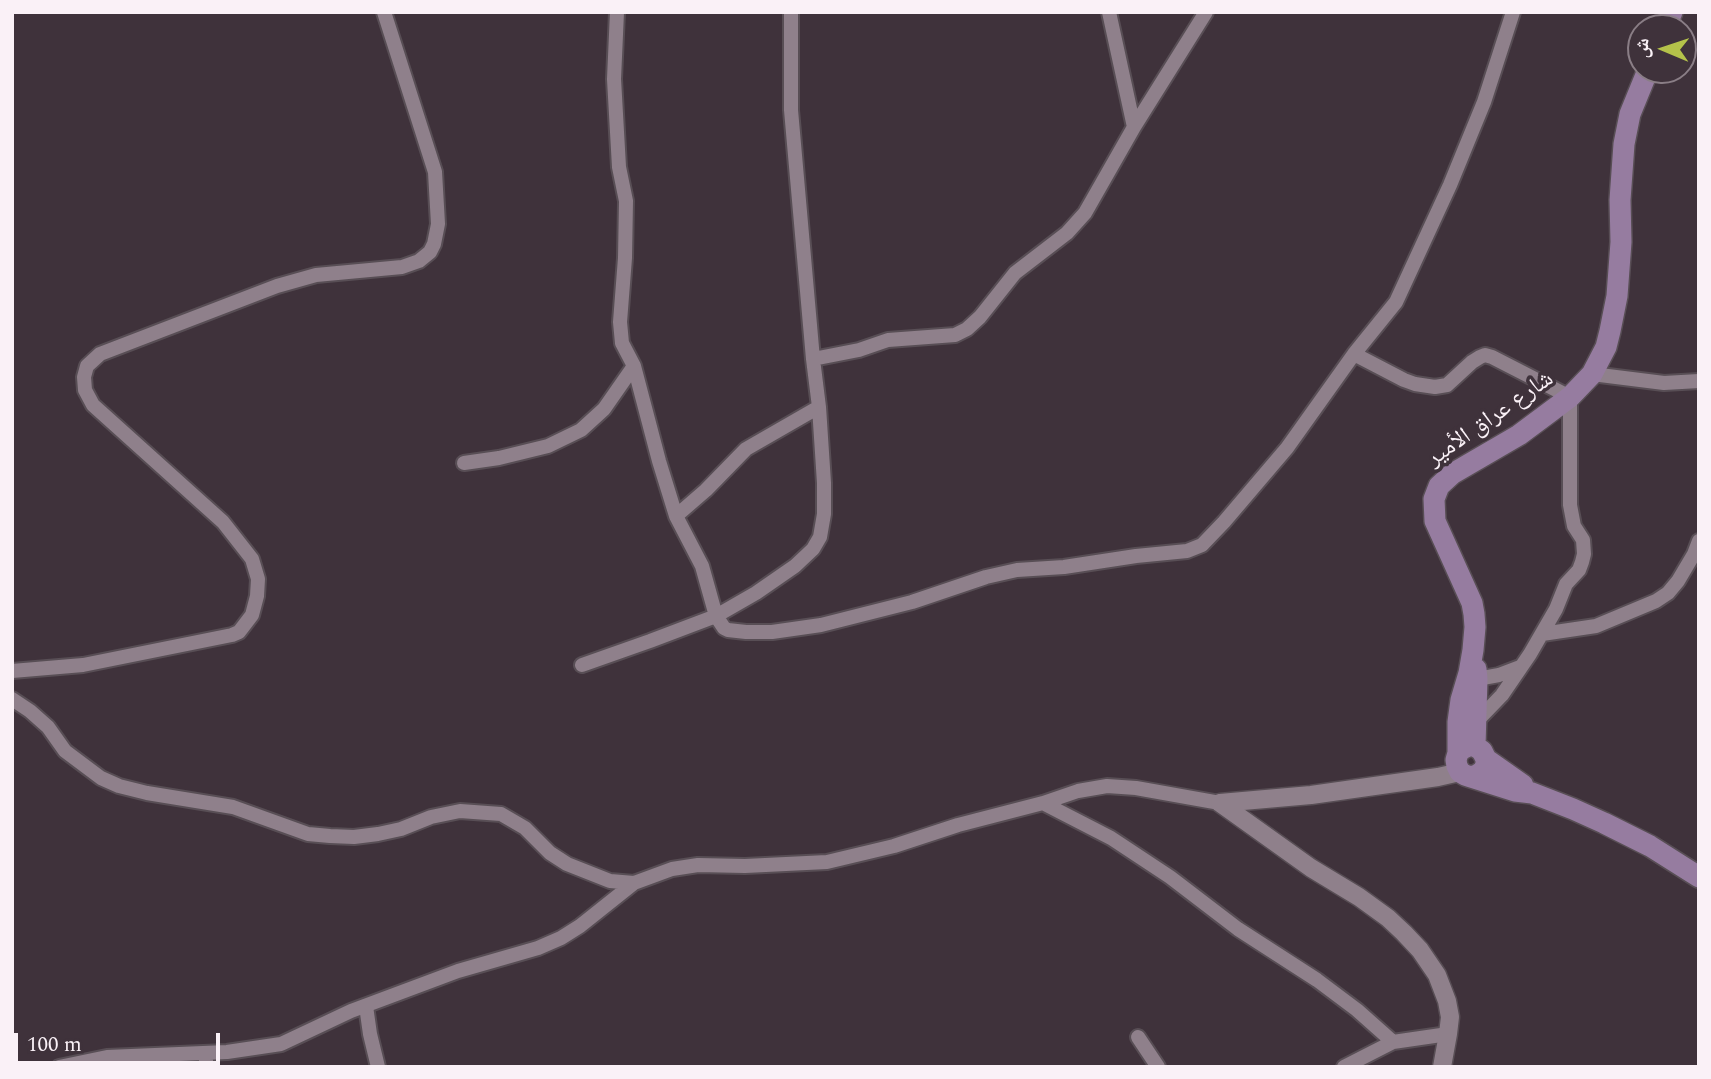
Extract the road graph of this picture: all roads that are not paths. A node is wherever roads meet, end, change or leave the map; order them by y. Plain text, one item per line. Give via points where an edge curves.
1 (384, 12) edge
2 (617, 12) edge
3 (791, 12) edge
4 (1109, 12) edge
5 (1206, 12) edge
6 (1513, 12) edge
7 (1642, 84) edge
8 (1134, 127) junction
9 (1354, 354) junction
10 (813, 359) junction
11 (634, 366) junction
12 (1592, 373) junction
13 (1699, 381) edge
14 (1570, 397) junction
15 (819, 407) junction
16 (464, 463) dead end
17 (677, 516) junction
18 (1699, 541) edge
19 (716, 616) junction
20 (1542, 634) junction
21 (1473, 650) junction
22 (582, 665) dead end
23 (1520, 667) junction
24 (12, 671) edge
25 (1477, 679) junction
26 (12, 699) edge
27 (1476, 722) junction
28 (1470, 761) junction
29 (1042, 803) junction
30 (1220, 803) junction
31 (1699, 877) edge
32 (634, 883) junction
33 (366, 1006) junction
34 (1448, 1034) junction
35 (1138, 1037) dead end
36 (1393, 1042) junction
37 (206, 1060) edge
38 (59, 1067) edge
39 (378, 1067) edge
40 (1158, 1067) edge
41 (1344, 1067) edge
42 (1442, 1067) edge

1 - 24 street via 435,172 438,225 430,252 402,267 316,275 277,286 100,354 84,377 93,405 223,522 252,559 258,579 252,615 232,635 83,665
2 - 11 street via 614,79 619,167 626,201 620,322 622,343
3 - 10 street via 791,110
4 - 8 street
5 - 8 street
6 - 9 street via 1484,102 1396,302
7 - 12 main road, شارع عراق الأمير via 1624,144 1614,316 1606,347
8 - 10 street via 1085,213 1016,273 967,329 955,335 888,340
9 - 14 street via 1405,380 1435,387 1447,386 1485,355
9 - 19 street via 1287,448 1195,549 1017,570 807,628 728,630
10 - 15 street
11 - 16 street via 604,409 581,430 548,446
11 - 17 street
12 - 13 street via 1664,383
12 - 14 main road, شارع عراق الأمير
14 - 20 street via 1570,505 1584,554 1580,570 1568,580
14 - 21 main road, شارع عراق الأمير via 1519,435 1452,474 1439,486 1434,499 1435,521 1472,603
15 - 17 street via 746,449
15 - 19 street via 824,514 817,544 795,566
17 - 19 street via 702,566
18 - 20 street via 1678,581 1657,601 1596,626
19 - 22 street
20 - 23 street
21 - 25 main road, شارع عراق الأمير
21 - 28 main road, شارع عراق الأمير via 1458,722
23 - 25 street
23 - 27 street
25 - 27 main road, شارع عراق الأمير
26 - 32 street via 48,727 65,751 119,786 233,807 308,834 330,836 377,834 460,811 501,814 568,864 610,881
27 - 28 main road, شارع عراق الأمير
28 - 30 street via 1438,777
28 - 31 main road via 1650,846
29 - 30 street via 1107,786
29 - 32 street via 827,862 698,865
29 - 36 street via 1111,838 1170,877 1347,1002
30 - 34 street via 1404,933 1429,962 1443,988 1450,1017
32 - 33 street via 561,938
33 - 37 street via 281,1044
33 - 39 street
34 - 36 street
34 - 42 street
35 - 40 street
36 - 41 street
37 - 38 street via 107,1057

